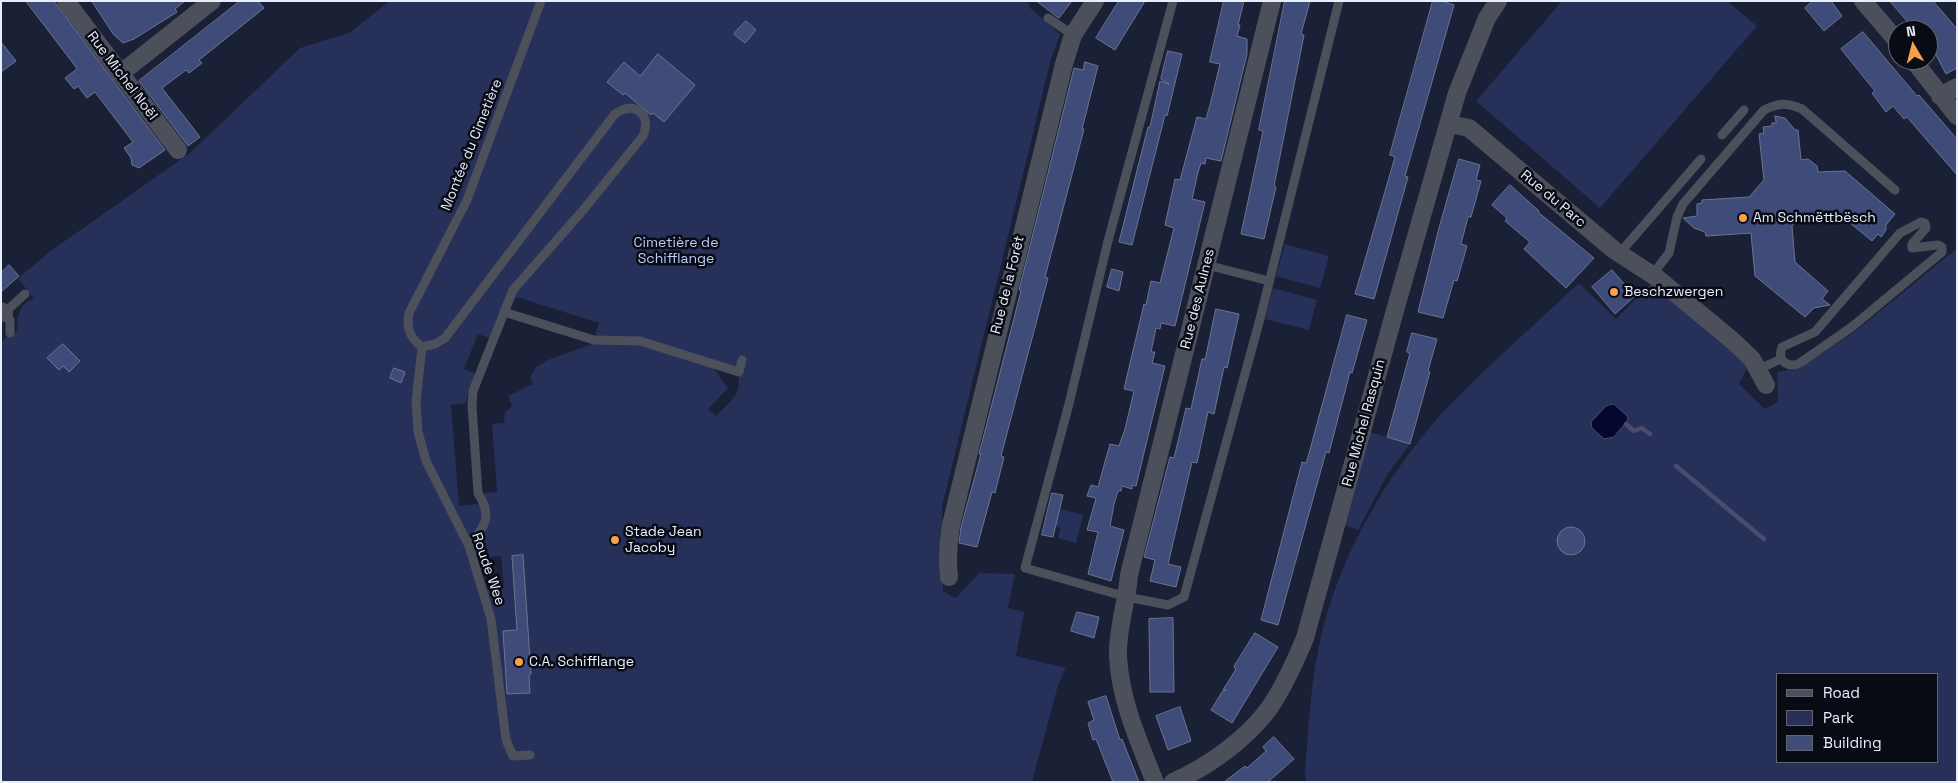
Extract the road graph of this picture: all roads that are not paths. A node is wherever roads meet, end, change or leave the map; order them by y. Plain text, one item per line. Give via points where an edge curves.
1 (66, 1) edge
2 (212, 1) edge
3 (541, 1) edge
4 (1095, 1) edge
5 (1173, 1) edge
6 (1272, 1) edge
7 (1339, 1) edge
8 (1498, 1) edge
9 (1863, 1) edge
10 (1048, 18) dead end
11 (1888, 30) edge
12 (1073, 35) junction
13 (1920, 70) edge
14 (120, 74) junction
15 (1957, 87) edge
16 (1940, 96) junction
17 (1744, 110) dead end
18 (1957, 116) edge
19 (1449, 124) junction
20 (1722, 135) dead end
21 (178, 150) dead end
22 (1701, 159) dead end
23 (1895, 190) dead end
24 (1618, 254) junction
25 (1207, 265) junction
26 (1654, 277) junction
27 (1269, 281) junction
28 (25, 294) dead end
29 (2, 312) edge
30 (504, 312) junction
31 (10, 333) dead end
32 (422, 347) junction
33 (1781, 359) junction
34 (742, 360) dead end
35 (1759, 369) junction
36 (1766, 385) dead end
37 (469, 546) junction
38 (950, 577) dead end
39 (1127, 597) junction
40 (530, 755) dead end
41 (1155, 782) edge
42 (1173, 782) edge

1 - 14 street, Rue Michel Noël
2 - 14 street
3 - 32 lane, Montée du Cimetière via 467,200 409,313 409,333
4 - 12 street, Rue de la Forêt
5 - 39 lane via 1108,240 1025,568
6 - 25 street, Rue des Aulnes
7 - 27 lane
8 - 19 street, Rue Michel Rasquin via 1487,18 1457,93
9 - 11 street
10 - 12 lane
12 - 38 street, Rue de la Forêt via 1024,221 951,525 947,561
13 - 16 street
14 - 21 street, Rue Michel Noël
15 - 16 street
16 - 18 street
17 - 20 lane
19 - 24 street, Rue du Parc via 1469,128
19 - 42 street, Rue Michel Rasquin via 1305,638 1290,673 1269,708 1218,756
22 - 24 lane
23 - 26 lane via 1802,109 1789,103 1775,105 1764,110 1683,204 1670,253
24 - 26 street, Rue du Parc
25 - 27 lane
25 - 39 street, Rue des Aulnes
26 - 35 street, Rue du Parc via 1733,341
27 - 39 lane via 1184,596 1168,605
28 - 29 lane
29 - 31 lane via 10,320
30 - 32 lane via 513,290 643,136 647,128 646,118 640,111 621,109 614,115 445,338
30 - 34 lane via 594,340 640,341 738,372
30 - 37 lane via 473,391 478,492 485,503 487,518
32 - 37 lane, Roude Wee via 416,402 418,432 426,461
33 - 33 lane via 1793,366 1800,363 1853,326 1942,252 1938,245 1912,248 1926,228 1925,224 1921,222 1900,233 1815,332 1782,346
33 - 35 lane
35 - 36 street, Rue du Parc
37 - 40 lane, Roude Wee via 491,619 506,740 513,756
39 - 41 street, Rue des Aulnes via 1118,656 1122,685

